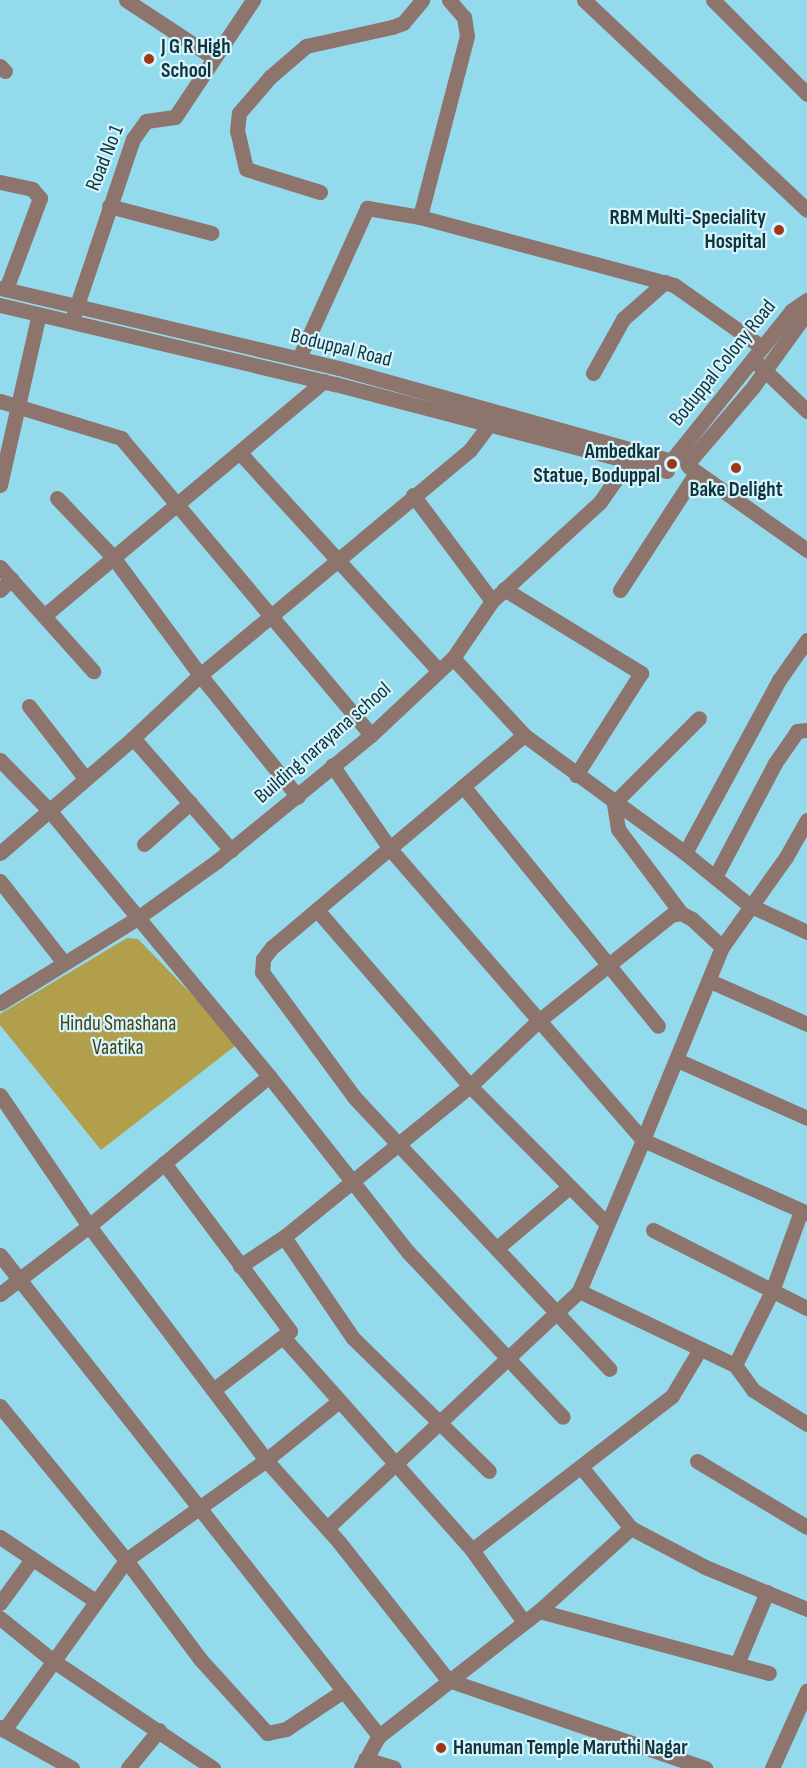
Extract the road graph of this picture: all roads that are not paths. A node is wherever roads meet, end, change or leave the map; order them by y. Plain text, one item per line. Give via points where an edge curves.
1 (126, 0) edge
2 (253, 0) edge
3 (422, 0) edge
4 (449, 0) edge
5 (584, 0) edge
6 (712, 0) edge
7 (214, 58) junction
8 (807, 94) edge
9 (0, 182) edge
10 (320, 192) dead end
11 (109, 206) junction
12 (807, 210) edge
13 (420, 218) junction
14 (212, 233) dead end
15 (665, 282) junction
16 (3, 289) edge
17 (807, 300) edge
18 (0, 305) edge
19 (76, 307) junction
20 (39, 314) junction
21 (806, 319) edge
22 (72, 323) junction
23 (299, 358) junction
24 (760, 359) junction
25 (593, 373) dead end
26 (324, 381) junction
27 (0, 401) edge
28 (18, 405) junction
29 (497, 411) junction
30 (807, 411) edge
31 (489, 426) junction
32 (240, 453) junction
33 (627, 463) junction
34 (680, 465) junction
35 (0, 485) edge
36 (413, 495) junction
37 (57, 498) dead end
38 (177, 505) junction
39 (807, 550) edge
40 (113, 557) junction
41 (335, 560) junction
42 (5, 573) edge
43 (504, 589) junction
44 (0, 590) edge
45 (620, 590) dead end
46 (492, 601) junction
47 (45, 615) junction
48 (271, 616) junction
49 (807, 640) edge
50 (453, 658) junction
51 (439, 671) junction
52 (93, 672) dead end
53 (200, 675) junction
54 (29, 706) dead end
55 (699, 718) dead end
56 (807, 730) edge
57 (371, 735) junction
58 (524, 735) junction
59 (134, 738) junction
60 (0, 760) edge
61 (332, 765) junction
62 (576, 775) junction
63 (85, 777) junction
64 (463, 786) junction
65 (298, 797) junction
66 (614, 802) junction
67 (190, 803) junction
68 (49, 810) junction
69 (807, 820) edge
70 (144, 844) dead end
71 (231, 850) junction
72 (391, 850) junction
73 (0, 853) edge
74 (685, 853) junction
75 (714, 877) junction
76 (0, 881) edge
77 (748, 905) junction
78 (317, 910) junction
79 (681, 913) junction
80 (136, 919) junction
81 (807, 932) edge
82 (722, 947) junction
83 (64, 963) junction
84 (609, 964) junction
85 (710, 981) junction
86 (0, 1003) edge
87 (537, 1022) junction
88 (807, 1024) edge
89 (658, 1026) dead end
90 (677, 1060) junction
91 (269, 1076) junction
92 (470, 1086) junction
93 (0, 1095) edge
94 (807, 1118) edge
95 (643, 1140) junction
96 (398, 1144) junction
97 (164, 1163) junction
98 (351, 1181) junction
99 (567, 1188) junction
100 (804, 1212) edge
101 (605, 1222) junction
102 (89, 1226) junction
103 (653, 1230) dead end
104 (284, 1236) junction
105 (497, 1248) junction
106 (0, 1255) edge
107 (240, 1266) junction
108 (19, 1278) junction
109 (579, 1291) junction
110 (772, 1291) junction
111 (0, 1294) edge
112 (807, 1308) edge
113 (557, 1311) junction
114 (283, 1337) junction
115 (700, 1349) junction
116 (508, 1360) junction
117 (735, 1365) junction
118 (609, 1369) dead end
119 (213, 1390) junction
120 (339, 1401) junction
121 (0, 1406) edge
122 (563, 1417) dead end
123 (439, 1424) junction
124 (807, 1424) edge
125 (266, 1460) junction
126 (697, 1461) dead end
127 (397, 1464) junction
128 (582, 1468) junction
129 (489, 1472) dead end
130 (199, 1509) junction
131 (807, 1527) edge
132 (327, 1528) junction
133 (631, 1528) junction
134 (0, 1537) edge
135 (472, 1550) junction
136 (32, 1558) junction
137 (126, 1560) junction
138 (767, 1592) junction
139 (94, 1600) junction
140 (0, 1603) edge
141 (807, 1609) edge
142 (539, 1611) junction
143 (0, 1618) edge
144 (524, 1622) junction
145 (52, 1660) junction
146 (737, 1664) junction
147 (769, 1672) dead end
148 (448, 1680) junction
149 (343, 1691) junction
150 (806, 1693) edge
151 (2, 1729) edge
152 (159, 1730) junction
153 (379, 1736) junction
154 (363, 1763) edge
155 (72, 1768) edge
156 (128, 1768) edge
157 (213, 1768) edge
158 (394, 1768) edge
159 (705, 1768) edge
160 (772, 1768) edge

1 - 7 street
2 - 7 street, Road No 1
3 - 10 street via 413,14 392,27 306,46 264,83 239,113 238,141 246,169
4 - 13 street via 464,17 467,36
5 - 12 street
6 - 8 street
7 - 11 street, Road No 1 via 175,117 146,121 139,128
9 - 16 street via 32,189 41,206
11 - 14 street
11 - 19 street, Road No 1
13 - 15 street
13 - 23 street via 367,208
15 - 24 street via 711,308
15 - 25 street via 623,319
16 - 19 street, Boduppal Road
17 - 24 street, Boduppal Colony Road via 791,310
18 - 20 street, Boduppal Road
19 - 22 street, Road No 1
19 - 23 street, Boduppal Road
20 - 22 street, Boduppal Road
20 - 28 street
21 - 24 street
22 - 26 street, Boduppal Road
23 - 29 street, Boduppal Road
24 - 30 street
24 - 34 street, Boduppal Colony Road
26 - 31 street, Boduppal Road
26 - 32 street
27 - 28 street
28 - 35 street
28 - 38 street via 121,438
29 - 31 street
29 - 34 street, Boduppal Road
31 - 33 street, Boduppal Road
31 - 36 street via 470,450
32 - 38 street
32 - 41 street
33 - 34 street, Boduppal Road
33 - 43 street, Building narayana school via 600,502
34 - 39 street, Boduppal Road
34 - 45 street, Boduppal Colony Road
36 - 41 street
36 - 46 street
37 - 40 street
38 - 40 street
38 - 48 street
40 - 47 street
40 - 53 street
41 - 48 street
41 - 51 street
42 - 44 street
42 - 47 street
43 - 46 street, Building narayana school
43 - 62 street via 641,673
46 - 50 street, Building narayana school
47 - 52 street
48 - 53 street
48 - 57 street
49 - 74 street via 794,653
50 - 51 street, Building narayana school
50 - 58 street
51 - 57 street, Building narayana school
53 - 59 street
53 - 65 street
54 - 63 street
55 - 66 street
56 - 75 street via 797,731 775,764
57 - 61 street, Building narayana school
58 - 62 street
58 - 64 street
59 - 63 street
59 - 67 street
60 - 68 street
61 - 65 street, Building narayana school
61 - 72 street
62 - 66 street
63 - 68 street
64 - 72 street
64 - 84 street
65 - 71 street, Building narayana school
66 - 74 street
66 - 79 street via 618,829
67 - 70 street
67 - 71 street
68 - 73 street
68 - 80 street
69 - 77 street via 786,857
71 - 80 street, Building narayana school
72 - 78 street
72 - 87 street
74 - 75 street
75 - 77 street
76 - 83 street
77 - 81 street
77 - 82 street
78 - 92 street
78 - 96 street via 272,947 263,959 262,972 354,1097
79 - 82 street
79 - 84 street via 671,915
80 - 83 street, Building narayana school
80 - 91 street
82 - 85 street
83 - 86 street, Building narayana school
84 - 87 street
84 - 89 street
85 - 88 street
85 - 90 street
87 - 92 street
87 - 95 street
90 - 94 street
90 - 95 street
91 - 97 street
91 - 98 street
92 - 96 street
92 - 99 street
93 - 102 street
95 - 100 street
95 - 101 street
96 - 98 street
96 - 105 street
97 - 102 street
97 - 107 street
98 - 104 street
98 - 116 street via 408,1252
99 - 101 street
99 - 105 street
100 - 110 street
101 - 109 street
102 - 108 street
102 - 119 street
103 - 110 street
104 - 107 street
104 - 123 street via 353,1338
105 - 113 street
106 - 108 street
107 - 114 street via 290,1331
108 - 111 street
108 - 130 street
109 - 113 street
109 - 115 street
110 - 112 street
110 - 117 street
113 - 116 street
113 - 118 street
114 - 119 street
114 - 120 street
115 - 117 street
115 - 128 street via 672,1396
116 - 122 street
116 - 123 street
117 - 124 street via 753,1390
119 - 125 street
120 - 125 street
120 - 127 street
121 - 137 street
123 - 127 street
123 - 129 street
125 - 130 street
125 - 132 street
126 - 131 street
127 - 132 street
127 - 135 street
128 - 133 street
128 - 135 street
130 - 137 street
130 - 149 street
132 - 148 street
133 - 138 street via 705,1567
133 - 142 street
134 - 136 street
135 - 144 street
136 - 139 street
136 - 140 street
137 - 139 street
137 - 149 street via 200,1659 267,1733 286,1729
138 - 141 street
138 - 146 street
139 - 145 street
142 - 144 street
142 - 146 street
143 - 145 street
144 - 148 street
145 - 151 street
145 - 152 street
146 - 147 street
148 - 153 street
148 - 159 street
149 - 153 street
150 - 160 street
151 - 155 street
152 - 156 street
152 - 157 street
153 - 154 street
154 - 158 street

